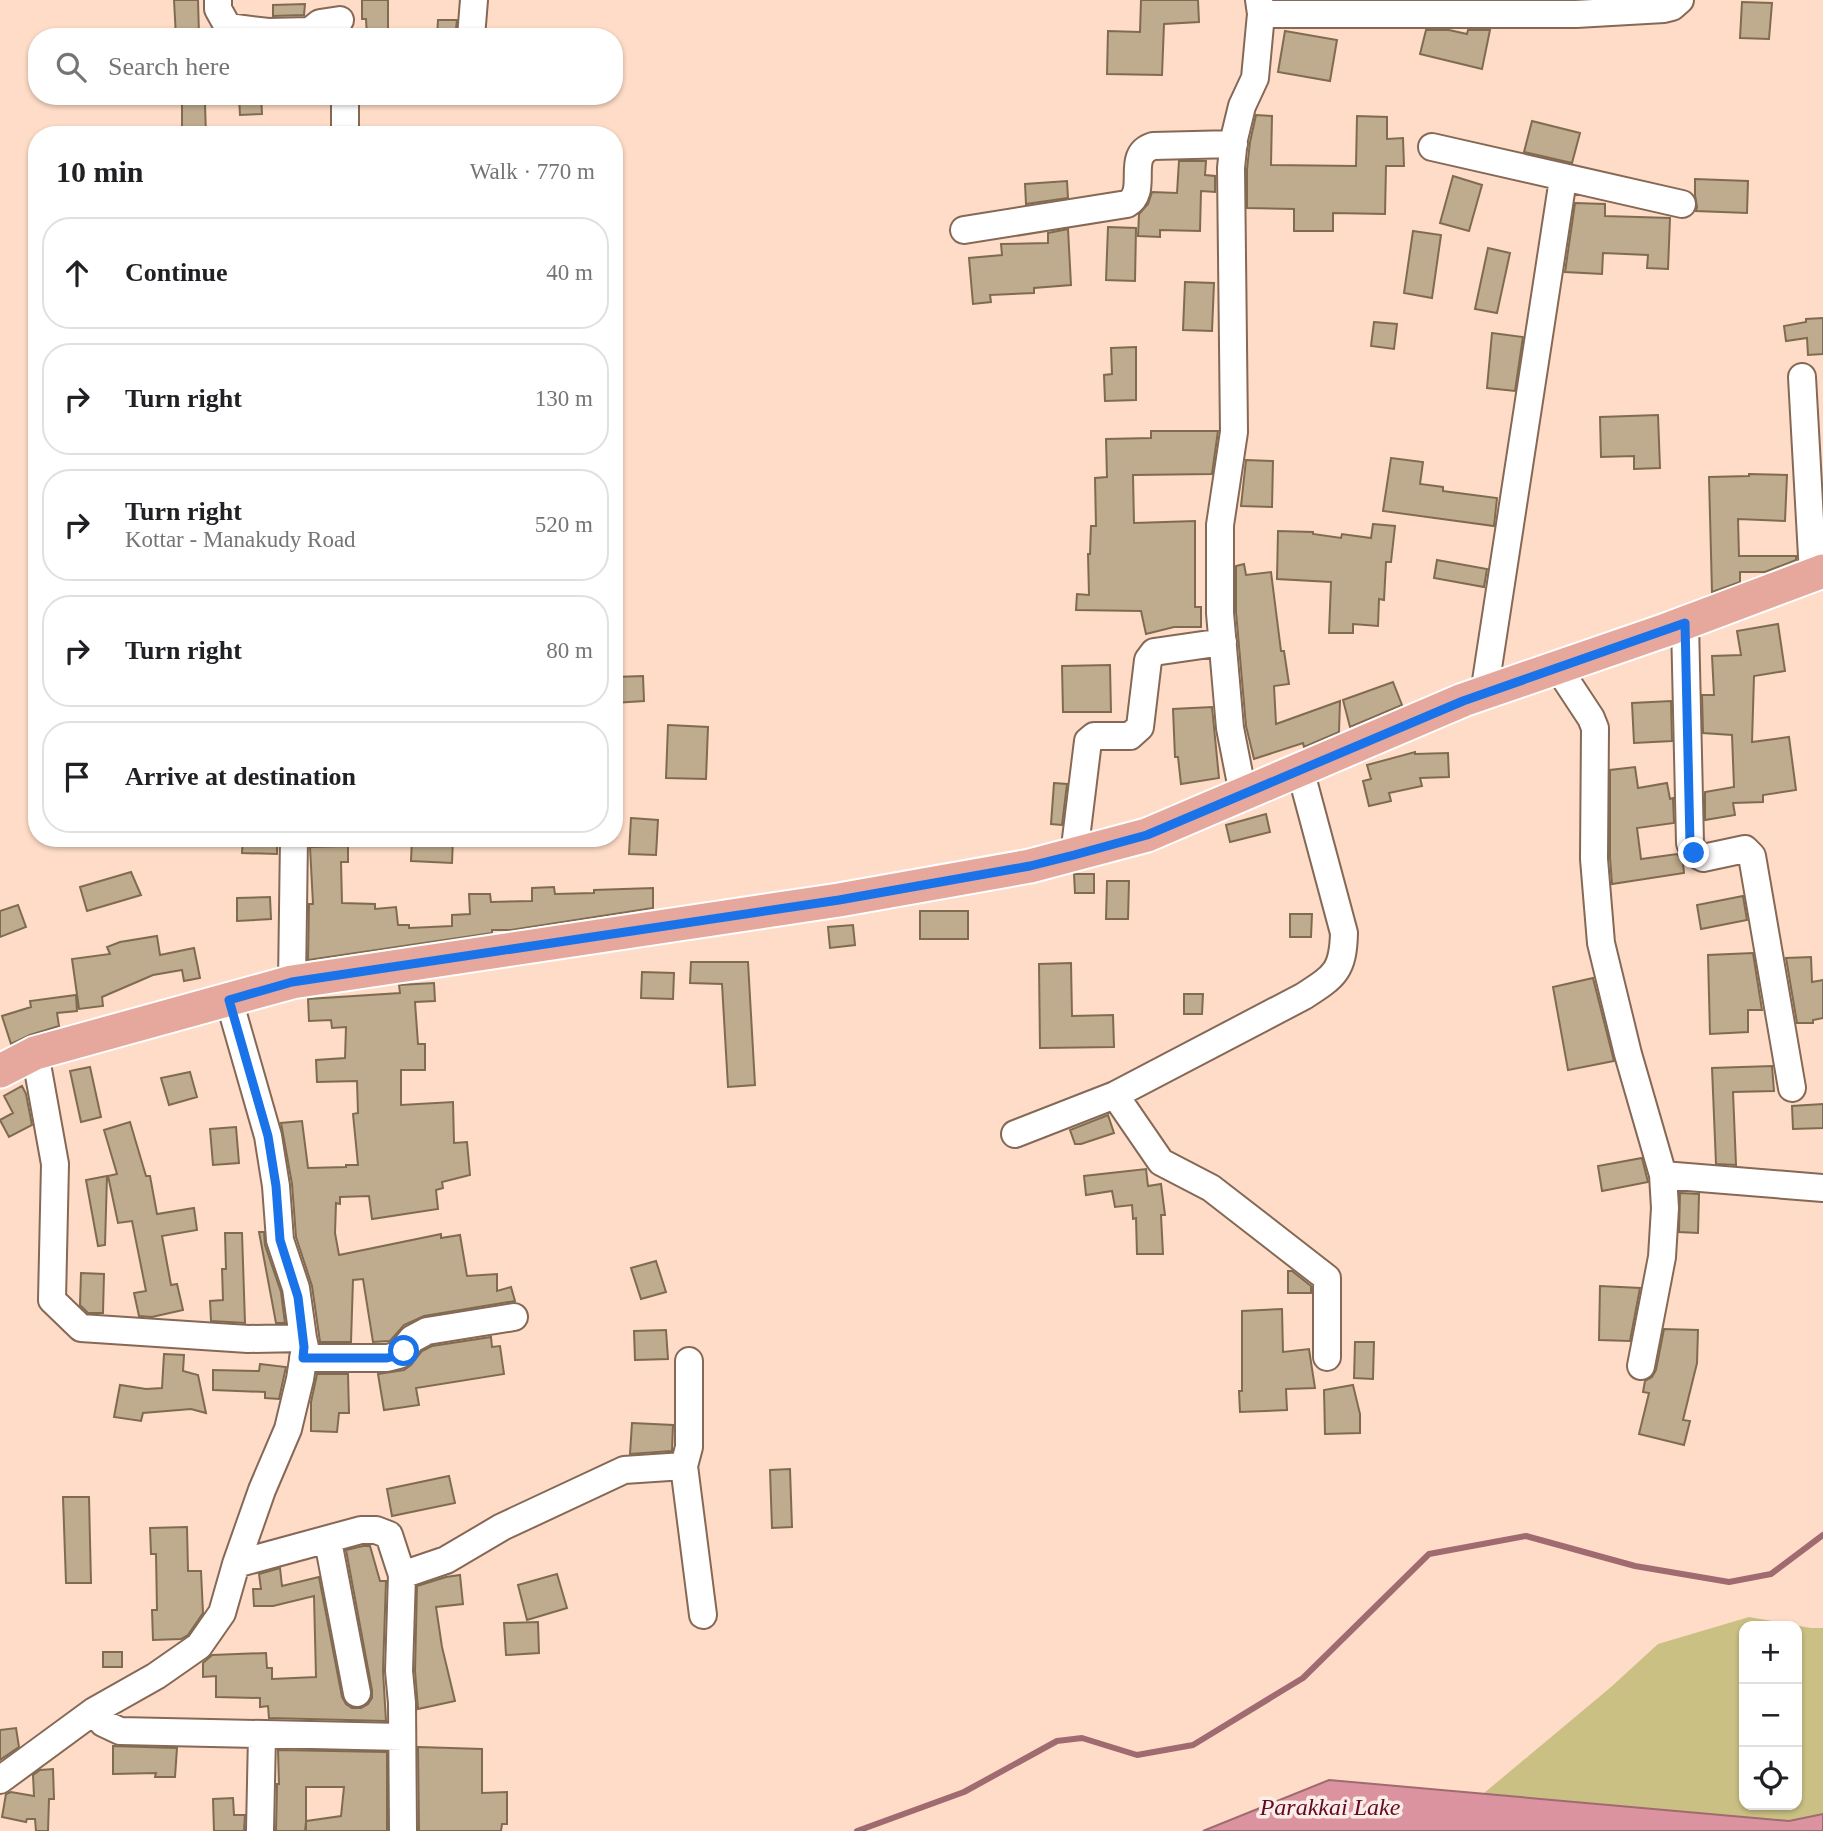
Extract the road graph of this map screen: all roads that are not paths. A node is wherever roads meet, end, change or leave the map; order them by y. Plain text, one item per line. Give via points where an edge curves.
1 (218, 0) edge
2 (474, 0) edge
3 (1680, 0) edge
4 (1260, 7) edge
5 (340, 19) edge
6 (236, 28) edge
7 (314, 28) edge
8 (472, 28) edge
9 (345, 105) edge
10 (345, 126) edge
11 (1234, 144) junction
12 (1432, 148) dead end
13 (1563, 179) junction
14 (1682, 204) dead end
15 (964, 230) dead end
16 (1802, 377) dead end
17 (1818, 572) edge
18 (1685, 623) junction
19 (1223, 642) junction
20 (1558, 668) junction
21 (1484, 694) junction
22 (1300, 769) junction
23 (1243, 794) junction
24 (294, 847) edge
25 (1074, 855) junction
26 (292, 982) junction
27 (229, 1000) junction
28 (35, 1053) junction
29 (0, 1071) edge
30 (1792, 1088) dead end
31 (1115, 1095) junction
32 (1015, 1134) dead end
33 (1663, 1175) junction
34 (1823, 1188) edge
35 (514, 1317) dead end
36 (303, 1348) junction
37 (1326, 1357) dead end
38 (689, 1361) dead end
39 (1641, 1366) dead end
40 (684, 1466) junction
41 (328, 1541) junction
42 (236, 1564) junction
43 (402, 1575) junction
44 (703, 1615) dead end
45 (357, 1693) dead end
46 (94, 1712) junction
47 (262, 1735) junction
48 (402, 1737) junction
49 (0, 1780) edge
50 (260, 1831) edge
51 (403, 1831) edge

1 - 6 street via 228,27
2 - 8 street
3 - 4 street via 1664,9 1576,14
4 - 11 street via 1255,78 1242,106
5 - 7 street
9 - 10 street
11 - 15 street via 1146,148 1138,157 1137,195 1127,204
11 - 19 street via 1230,212 1234,432 1220,525
12 - 13 street
13 - 14 street
13 - 21 street
16 - 17 street
17 - 18 main road
18 - 20 main road
18 - 30 street via 1690,843 1694,853 1703,858 1745,849 1752,856
19 - 23 street via 1230,727
19 - 25 street via 1153,652 1148,660 1140,727 1130,736 1094,736 1088,741
20 - 21 main road
20 - 33 street via 1595,728 1594,859 1601,943
21 - 22 main road
22 - 23 main road
22 - 31 street via 1344,933 1339,968 1304,996
23 - 25 main road via 1147,835
24 - 26 street
25 - 26 main road via 839,900
26 - 27 main road
27 - 28 main road
27 - 36 street via 268,1136 280,1240 296,1288
28 - 29 main road
28 - 36 street via 55,1164 52,1300 81,1328 248,1339
31 - 32 street
31 - 37 street via 1161,1162 1211,1188 1326,1278
33 - 34 street
33 - 39 street via 1662,1257
35 - 36 street via 427,1331 399,1355 387,1358
36 - 42 street via 288,1429
38 - 40 street via 689,1447
40 - 43 street via 624,1470 502,1527 446,1560
40 - 44 street
41 - 42 street
41 - 43 street via 361,1530 383,1532 394,1545
41 - 45 street
42 - 46 street via 222,1613 199,1646
43 - 48 street
46 - 47 street via 103,1723 120,1731
46 - 49 street
47 - 48 street
47 - 50 street
48 - 51 street

